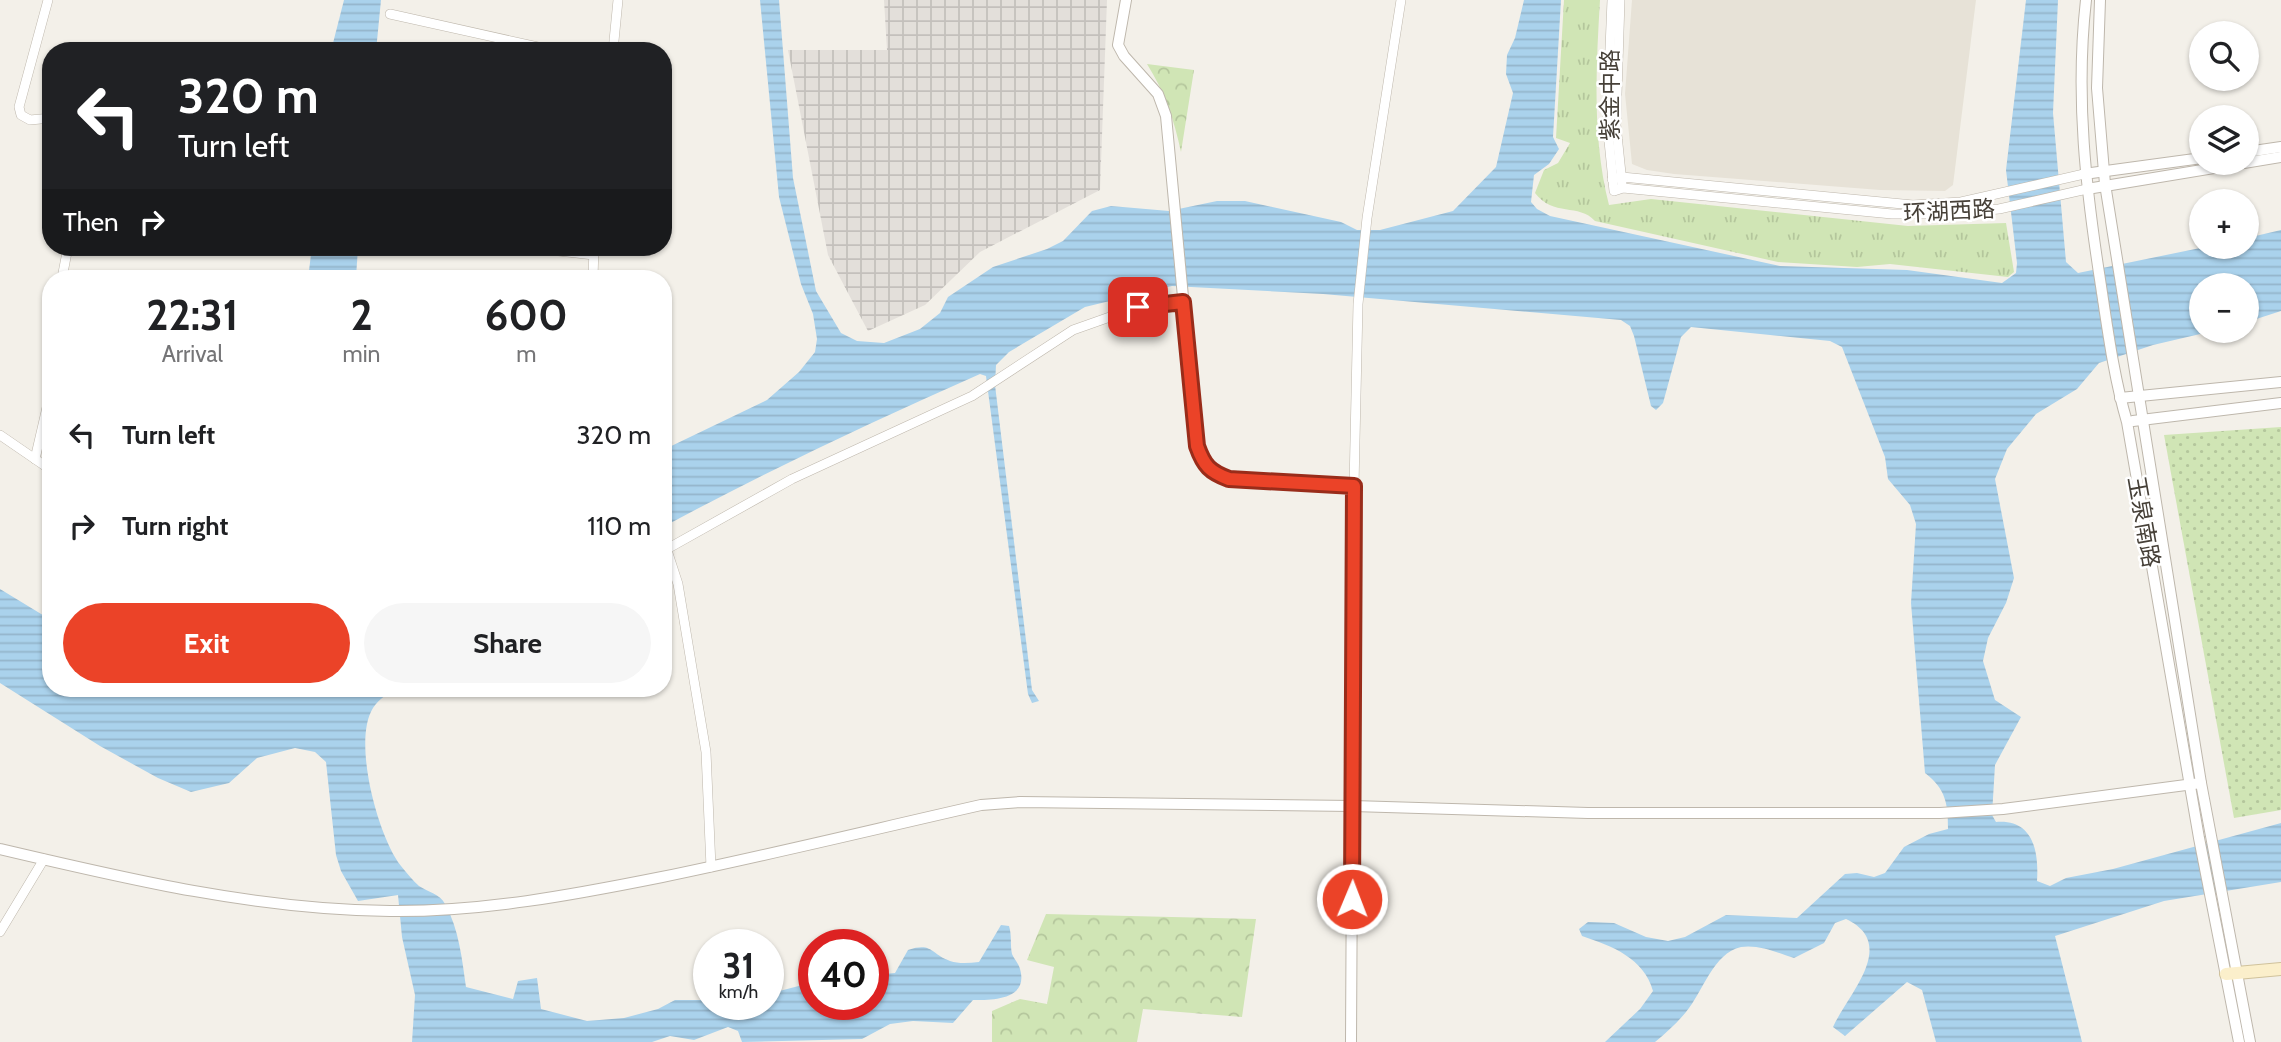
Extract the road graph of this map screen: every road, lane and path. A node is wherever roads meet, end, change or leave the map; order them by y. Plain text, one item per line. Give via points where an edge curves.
1 (48, 0) edge
2 (618, 0) edge
3 (1126, 0) edge
4 (1401, 0) edge
5 (1612, 0) edge
6 (1620, 0) edge
7 (2085, 0) edge
8 (2100, 0) edge
9 (390, 14) dead end
10 (516, 42) edge
11 (614, 42) edge
12 (42, 119) edge
13 (2281, 147) edge
14 (2259, 150) edge
15 (2281, 157) edge
16 (2189, 160) edge
17 (2103, 170) junction
18 (2084, 174) junction
19 (1617, 178) junction
20 (2105, 184) junction
21 (1618, 189) joint
22 (2087, 189) junction
23 (1183, 300) junction
24 (2281, 382) edge
25 (2139, 396) junction
26 (2120, 398) junction
27 (2281, 403) edge
28 (2140, 419) junction
29 (2127, 422) junction
30 (42, 429) edge
31 (0, 435) edge
32 (35, 459) junction
33 (42, 464) edge
34 (1354, 486) junction
35 (672, 539) edge
36 (672, 565) edge
37 (2195, 783) junction
38 (1353, 806) junction
39 (2205, 837) junction
40 (0, 849) edge
41 (44, 859) junction
42 (711, 867) junction
43 (0, 932) edge
44 (2281, 969) edge
45 (2231, 973) junction
46 (1351, 1042) edge
47 (2239, 1042) edge
48 (2250, 1042) edge

1 - 12 street via 19,107 30,120
2 - 11 street
3 - 23 street via 1118,45 1158,94 1166,116
4 - 34 street via 1358,304
5 - 19 street, 紫金中路 via 1607,121
6 - 19 street, 紫金中路
7 - 18 street, 玉泉南路 via 2079,75
8 - 17 street, 玉泉南路 via 2097,88
9 - 10 street
13 - 14 street
15 - 20 street, 环湖西路
16 - 17 street, 环湖西路
17 - 18 street, 环湖西路
17 - 20 street, 玉泉南路
18 - 19 street, 环湖西路 via 2000,195 1913,205
18 - 22 street, 玉泉南路
19 - 21 street, 紫金中路
20 - 22 street, 环湖西路
20 - 25 street, 玉泉南路
21 - 22 street, 环湖西路 via 1892,214 1999,209
22 - 26 street, 玉泉南路
23 - 34 street via 1197,446 1212,473 1229,479
23 - 35 street via 1138,307 1073,330 972,396
24 - 25 street
25 - 26 street
25 - 28 street, 玉泉南路
26 - 29 street, 玉泉南路
27 - 28 street
28 - 29 street
28 - 37 street, 玉泉南路
29 - 37 street, 玉泉南路
30 - 32 street
31 - 32 street
32 - 33 street
34 - 38 street
36 - 42 street via 706,751
37 - 38 street via 1940,813 1588,813
37 - 39 street, 玉泉南路
38 - 42 street via 1056,801 981,805
38 - 46 street
39 - 45 street, 玉泉南路 via 2212,902
39 - 45 street, 玉泉南路 via 2225,900
40 - 41 street
41 - 42 street via 113,877 311,908 391,911 553,899
41 - 43 street
44 - 45 main road
45 - 47 street, 玉泉南路
45 - 48 street, 玉泉南路

